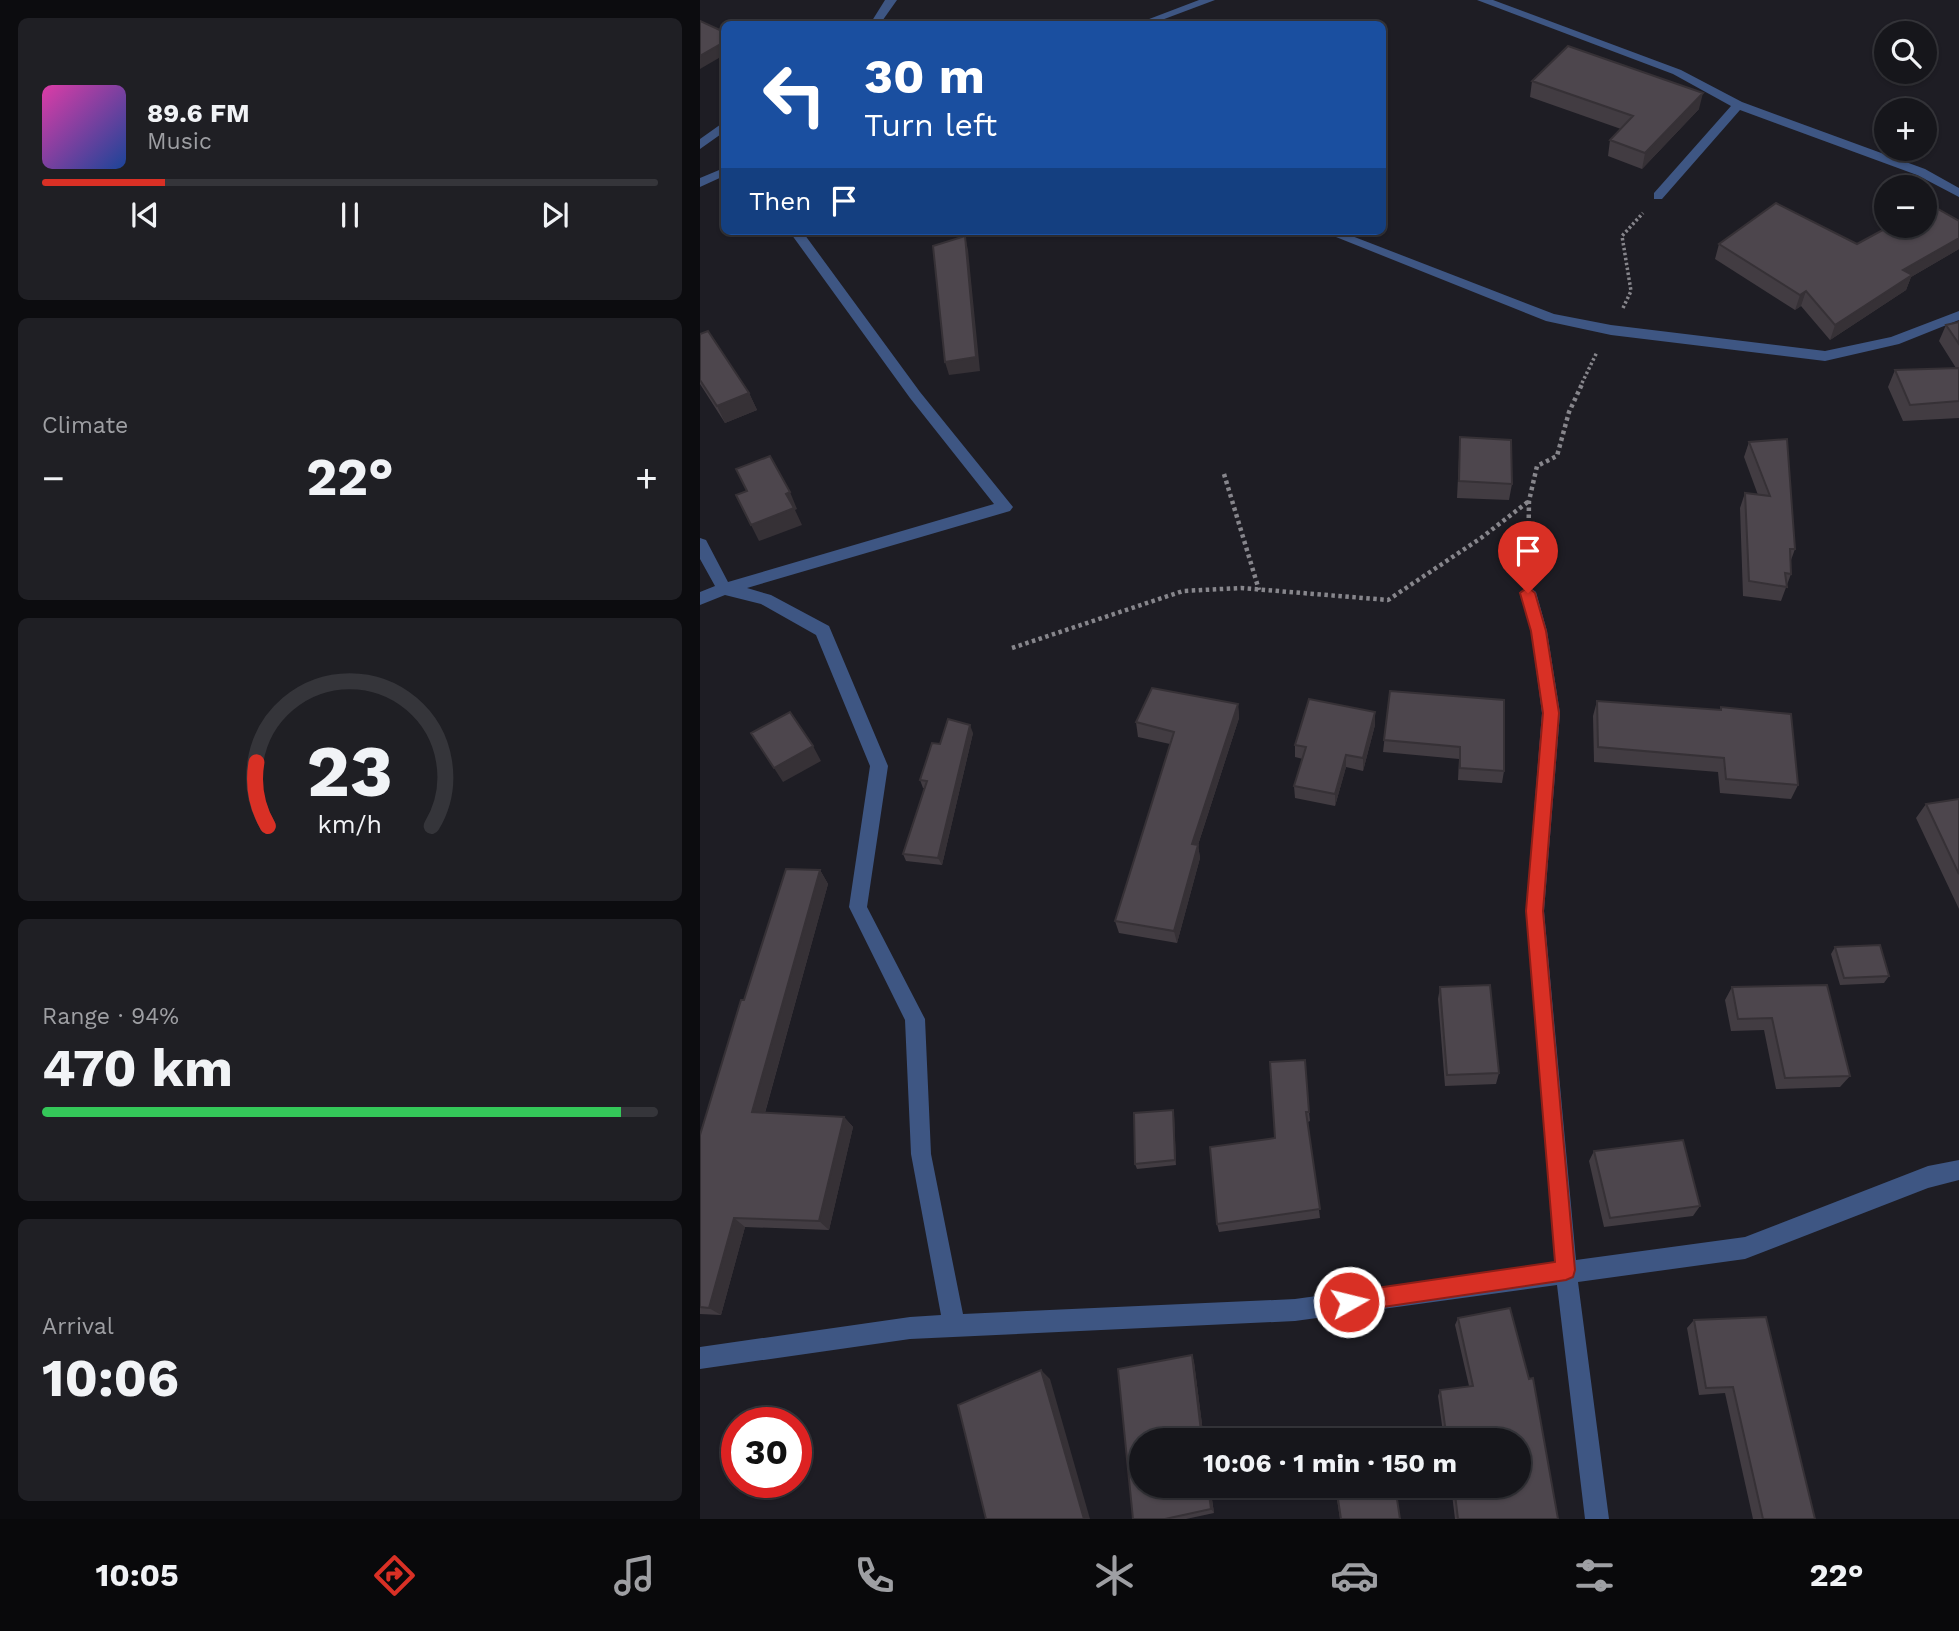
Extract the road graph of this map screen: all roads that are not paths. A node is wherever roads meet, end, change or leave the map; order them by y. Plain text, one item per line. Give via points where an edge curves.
1 (891, 0) edge
2 (1209, 0) edge
3 (1483, 0) edge
4 (877, 21) edge
5 (1150, 21) edge
6 (1738, 105) junction
7 (721, 128) edge
8 (700, 145) edge
9 (721, 173) edge
10 (700, 183) edge
11 (1959, 193) edge
12 (1658, 196) road end
13 (798, 235) edge
14 (1337, 235) edge
15 (1959, 315) edge
16 (700, 544) edge
17 (724, 589) junction
18 (1528, 593) road end
19 (700, 599) edge
20 (1959, 1170) edge
21 (1566, 1270) junction
22 (954, 1328) junction
23 (700, 1359) edge
24 (1597, 1519) edge

1 - 4 street
2 - 5 street
3 - 6 street via 1677,72
6 - 11 street via 1910,167
6 - 12 street
7 - 8 street
9 - 10 street
13 - 17 street via 915,395 1005,507
14 - 15 street via 1551,318 1611,330 1825,356 1894,341
16 - 17 street
17 - 19 street
17 - 22 street via 765,599 823,631 879,766 858,906 915,1019 921,1154
18 - 21 street via 1539,631 1551,713 1535,911
20 - 21 street via 1928,1177 1745,1248
21 - 22 street via 1295,1310
21 - 24 street
22 - 23 street via 910,1328

